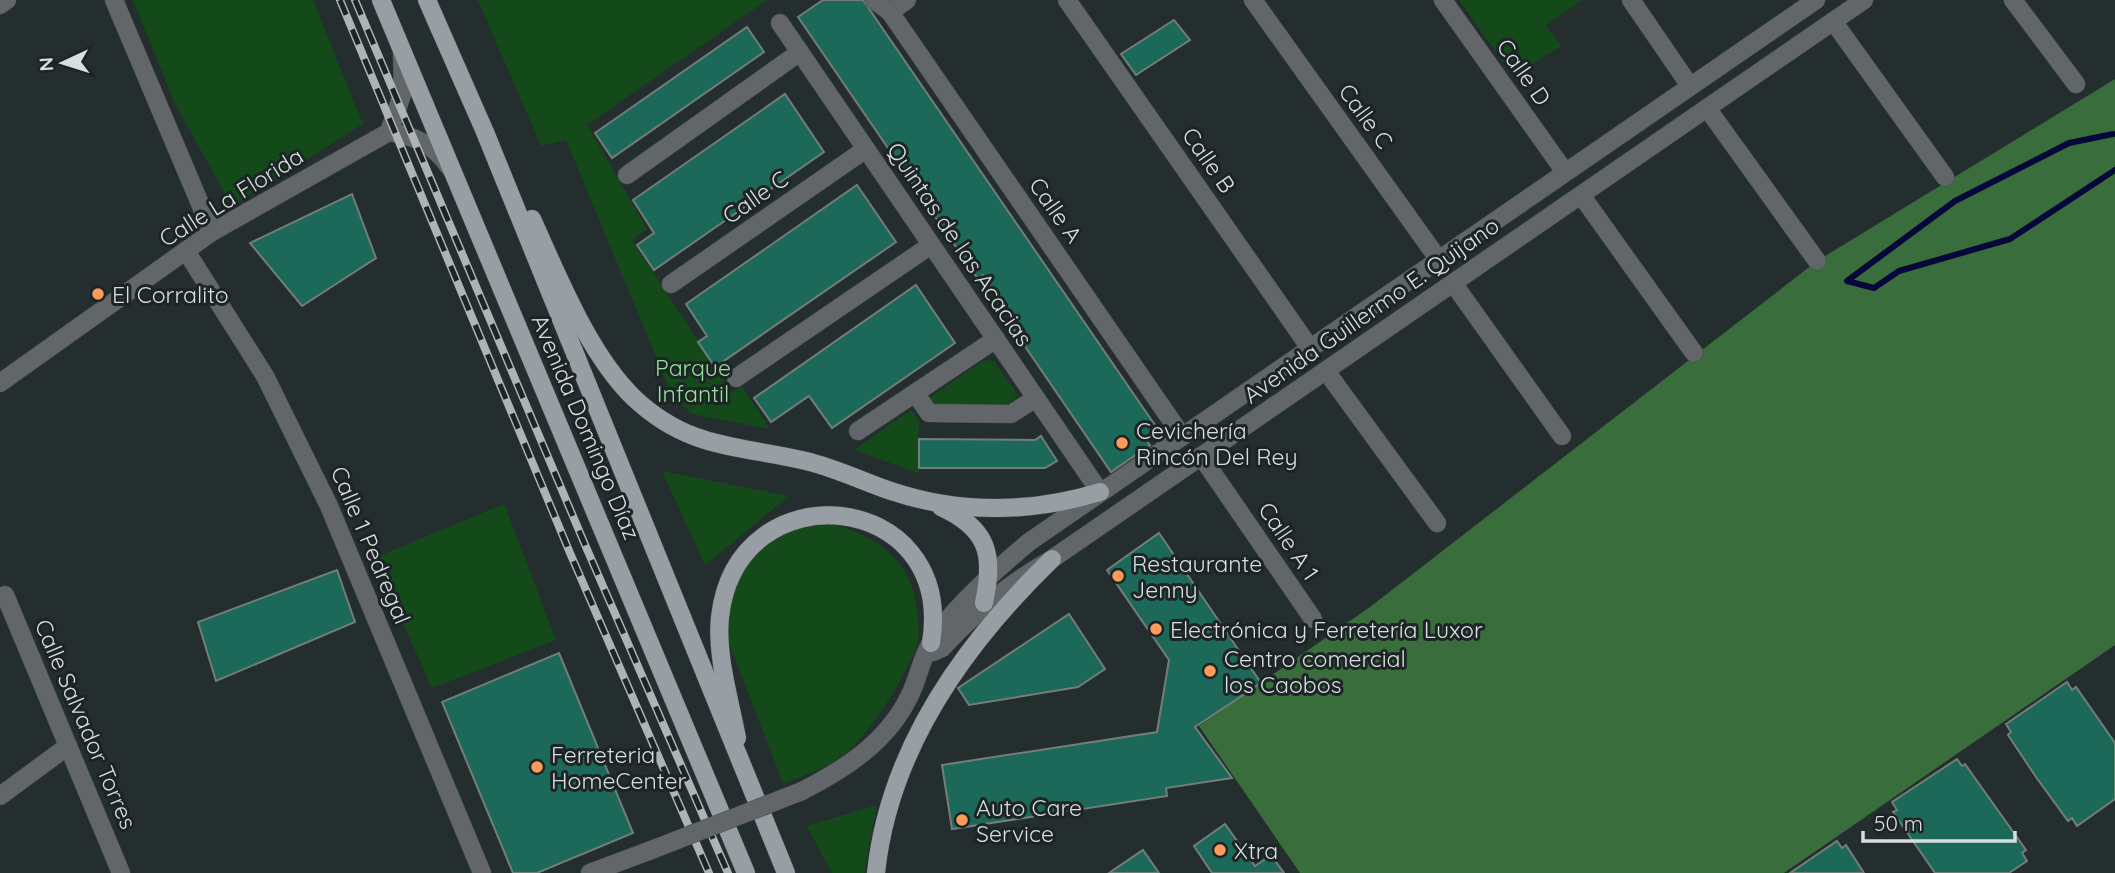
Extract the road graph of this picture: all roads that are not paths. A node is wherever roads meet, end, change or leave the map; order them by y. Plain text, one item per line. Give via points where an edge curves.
1 (7, 0) edge
2 (114, 0) edge
3 (381, 0) edge
4 (427, 0) edge
5 (874, 0) edge
6 (907, 0) edge
7 (1068, 0) edge
8 (1253, 0) edge
9 (1443, 0) edge
10 (1631, 0) edge
11 (1816, 0) edge
12 (1864, 0) edge
13 (2013, 0) edge
14 (0, 5) edge
15 (890, 12) junction
16 (1833, 21) junction
17 (779, 23) dead end
18 (401, 49) junction
19 (800, 52) junction
20 (2076, 84) dead end
21 (1690, 86) junction
22 (1707, 108) junction
23 (389, 132) junction
24 (485, 132) junction
25 (866, 149) junction
26 (451, 170) junction
27 (1565, 172) junction
28 (627, 175) dead end
29 (1945, 177) dead end
30 (1581, 195) junction
31 (212, 232) junction
32 (931, 245) junction
33 (186, 251) junction
34 (1439, 260) junction
35 (1816, 261) dead end
36 (1453, 283) junction
37 (671, 284) dead end
38 (996, 339) junction
39 (1310, 348) junction
40 (1694, 353) dead end
41 (1286, 364) junction
42 (1326, 370) junction
43 (736, 378) dead end
44 (0, 383) edge
45 (1302, 387) junction
46 (915, 393) junction
47 (1036, 398) junction
48 (858, 431) dead end
49 (1182, 436) junction
50 (1562, 436) dead end
51 (1202, 456) junction
52 (1100, 492) junction
53 (929, 502) junction
54 (1437, 523) dead end
55 (1052, 559) junction
56 (989, 575) junction
57 (5, 595) dead end
58 (984, 603) junction
59 (1312, 619) dead end
60 (929, 649) junction
61 (68, 746) junction
62 (744, 776) junction
63 (0, 796) edge
64 (121, 873) edge
65 (482, 873) edge
66 (590, 873) edge
67 (747, 873) edge
68 (786, 873) edge
69 (876, 873) edge

1 - 14 street
2 - 31 street
3 - 18 main road, Avenida Domingo Díaz
4 - 24 main road, Avenida Domingo Díaz
5 - 15 street, Calle A
6 - 15 street
7 - 39 street, Calle B
8 - 34 street, Calle C
9 - 27 street, Calle D
10 - 21 street
11 - 21 street, Avenida Guillermo E. Quijano
12 - 16 street, Avenida Guillermo E. Quijano
13 - 20 street
15 - 49 street, Calle A
16 - 22 street, Avenida Guillermo E. Quijano
16 - 29 street
17 - 19 street, Quintas de las Acacias
18 - 23 street via 403,92
18 - 26 main road, Avenida Domingo Díaz
19 - 25 street, Quintas de las Acacias
19 - 28 street
21 - 27 street, Avenida Guillermo E. Quijano
22 - 30 street, Avenida Guillermo E. Quijano
22 - 35 street
23 - 26 street via 425,142
23 - 31 street, Calle La Florida
24 - 53 main road via 610,370 646,409 703,441 808,461
24 - 62 main road, Avenida Domingo Díaz
25 - 32 street, Quintas de las Acacias
25 - 37 street, Calle C
26 - 67 main road, Avenida Domingo Díaz
27 - 34 street, Avenida Guillermo E. Quijano
30 - 36 street, Avenida Guillermo E. Quijano
30 - 40 street
31 - 33 street, Calle La Florida
32 - 38 street, Quintas de las Acacias
32 - 43 street
33 - 44 street, Calle La Florida
33 - 65 street, Calle 1 Pedregal via 265,376 329,506
34 - 39 street, Avenida Guillermo E. Quijano
36 - 42 street, Avenida Guillermo E. Quijano
36 - 50 street
38 - 46 street
38 - 47 street, Quintas de las Acacias
39 - 41 street, Avenida Guillermo E. Quijano
41 - 45 street
41 - 49 street, Avenida Guillermo E. Quijano
42 - 45 street, Avenida Guillermo E. Quijano
42 - 54 street
45 - 51 street, Avenida Guillermo E. Quijano
46 - 47 street via 929,413 1011,414
46 - 48 street
47 - 52 street, Quintas de las Acacias
49 - 52 street, Avenida Guillermo E. Quijano
51 - 55 street, Avenida Guillermo E. Quijano
51 - 59 street, Calle A 1
52 - 53 main road via 1018,508
52 - 56 street, Avenida Guillermo E. Quijano
53 - 56 main road via 979,534 987,547
55 - 58 street, Avenida Guillermo E. Quijano
55 - 69 main road via 978,638 929,712 894,787
56 - 58 main road
56 - 60 street, Avenida Guillermo E. Quijano
57 - 61 street, Calle Salvador Torres
58 - 60 street, Avenida Guillermo E. Quijano via 942,648
60 - 62 main road via 933,610 925,579 900,543 874,523 844,514 816,514 765,537 734,573 720,616
60 - 66 street, bridge via 908,699 880,738 844,769 802,791
61 - 63 street
61 - 64 street, Calle Salvador Torres
62 - 68 main road, Avenida Domingo Díaz

